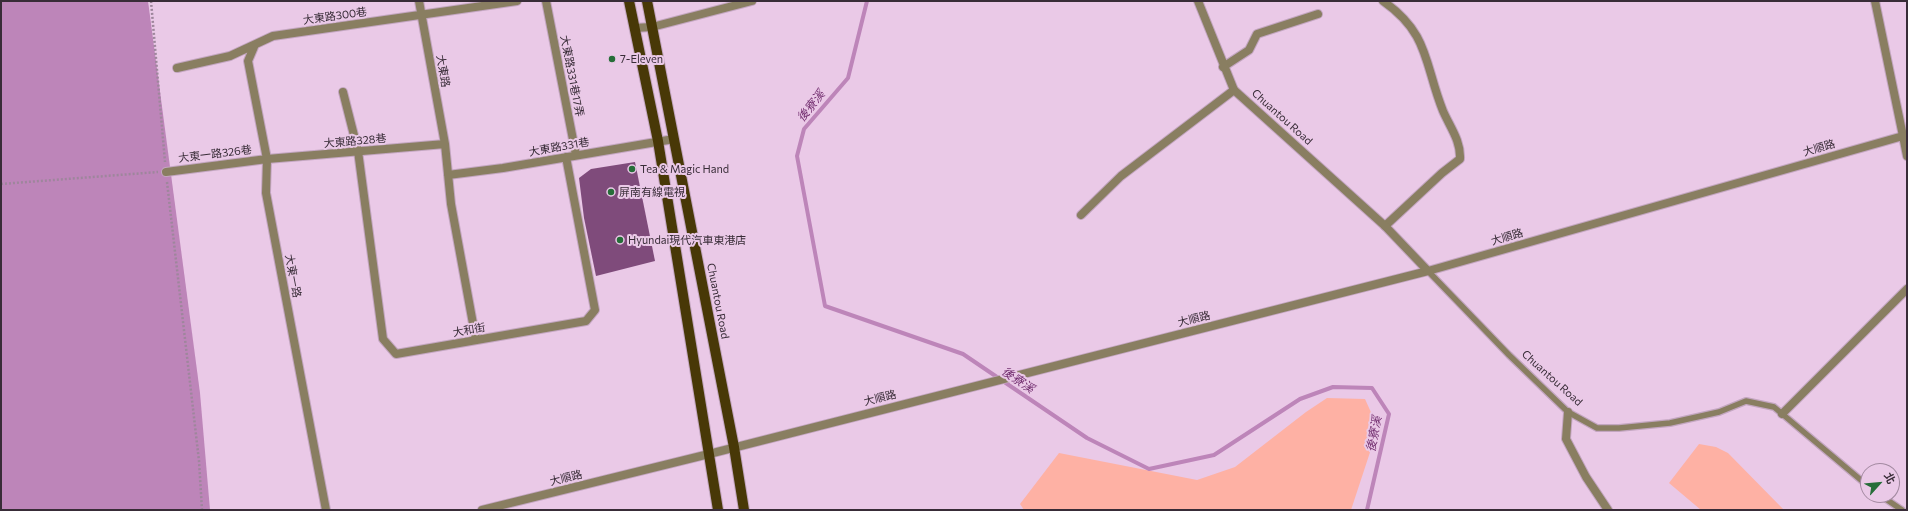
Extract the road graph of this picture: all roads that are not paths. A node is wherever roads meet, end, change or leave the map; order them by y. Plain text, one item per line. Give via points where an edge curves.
1 (419, 1) edge
2 (517, 1) edge
3 (546, 1) edge
4 (629, 1) edge
5 (647, 1) edge
6 (752, 1) edge
7 (1198, 1) edge
8 (1382, 1) edge
9 (1875, 1) edge
10 (1318, 14) dead end
11 (421, 15) junction
12 (652, 27) junction
13 (634, 28) junction
14 (254, 46) junction
15 (1223, 67) junction
16 (177, 68) dead end
17 (1234, 90) junction
18 (343, 92) dead end
19 (1905, 135) edge
20 (674, 139) junction
21 (658, 141) junction
22 (445, 144) junction
23 (358, 152) junction
24 (576, 155) junction
25 (1907, 156) edge
26 (566, 157) junction
27 (267, 159) junction
28 (166, 172) road end
29 (448, 175) junction
30 (1081, 215) dead end
31 (1385, 226) junction
32 (1428, 271) junction
33 (1907, 289) edge
34 (476, 340) junction
35 (1568, 412) junction
36 (1782, 414) junction
37 (734, 447) junction
38 (709, 454) junction
39 (1860, 479) edge
40 (1892, 503) edge
41 (326, 510) edge
42 (482, 510) edge
43 (718, 510) edge
44 (744, 510) edge
45 (1608, 510) edge
46 (1902, 510) edge

1 - 11 street, 大東路
2 - 11 street, 大東路300巷
3 - 24 street, 大東路331巷17弄
4 - 13 main road
5 - 12 main road, Chuantou Road
6 - 12 street
7 - 15 street, Chuantou Road
8 - 31 street via 1412,27 1426,53 1443,110 1461,148 1460,159
9 - 19 street
10 - 15 street via 1256,34 1249,50
11 - 14 street, 大東路300巷 via 273,36
11 - 22 street, 大東路
12 - 13 street
12 - 20 main road, Chuantou Road
13 - 21 main road
14 - 16 street, 大東路300巷 via 230,56
14 - 27 street, 大東一路 via 248,61
15 - 17 street, Chuantou Road
17 - 30 street via 1121,176
17 - 31 street, Chuantou Road
18 - 23 street
19 - 25 street
19 - 32 street, 大順路
20 - 21 street, 大東路331巷
20 - 37 main road, Chuantou Road
21 - 24 street, 大東路331巷
21 - 38 main road
22 - 23 street, 大東路328巷
22 - 29 street, 大東路
23 - 27 street, 大東路328巷
23 - 34 street, 大和街 via 382,339 396,354
24 - 26 street, 大東路331巷
26 - 29 street, 大東路331巷
26 - 34 street, 大和街 via 595,310 586,321
27 - 28 street, 大東一路326巷
27 - 41 street, 大東一路 via 266,193
29 - 34 street, 大東路
31 - 32 street, Chuantou Road
32 - 35 lane, Chuantou Road
32 - 37 street, 大順路
33 - 36 street
35 - 36 lane, Chuantou Road via 1597,428 1670,423 1719,412 1746,402 1774,407
35 - 45 street via 1566,439 1586,478
36 - 39 lane, Chuantou Road
37 - 38 street, 大順路
37 - 44 main road, Chuantou Road
38 - 42 street, 大順路
38 - 43 main road
40 - 46 lane

